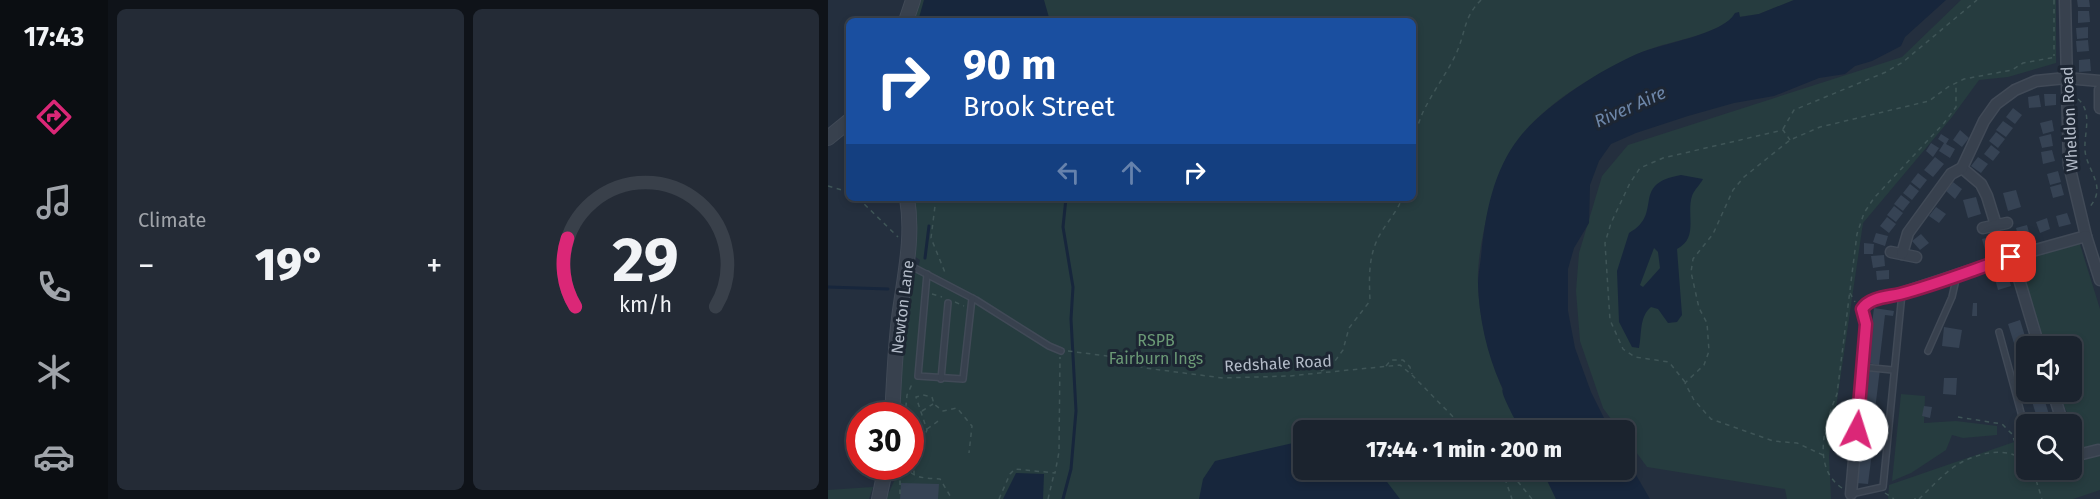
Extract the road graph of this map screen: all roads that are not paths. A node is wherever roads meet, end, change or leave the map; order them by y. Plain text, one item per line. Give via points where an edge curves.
1 (913, 0) edge
2 (2065, 0) edge
3 (907, 18) edge
4 (2066, 78) junction
5 (2100, 81) edge
6 (2100, 90) edge
7 (2100, 108) edge
8 (846, 123) edge
9 (828, 138) edge
10 (1962, 168) junction
11 (907, 201) edge
12 (1983, 228) dead end
13 (2086, 236) junction
14 (2007, 239) dead end
15 (1917, 257) dead end
16 (2011, 257) junction
17 (2097, 259) edge
18 (905, 264) junction
19 (927, 274) junction
20 (1957, 275) junction
21 (2100, 280) edge
22 (1902, 294) junction
23 (972, 298) junction
24 (948, 303) dead end
25 (1999, 332) dead end
26 (2036, 336) edge
27 (1063, 351) road end
28 (1928, 351) dead end
29 (1862, 367) junction
30 (1893, 370) junction
31 (941, 379) junction
32 (2016, 381) edge
33 (2013, 382) junction
34 (893, 402) edge
35 (2021, 414) edge
36 (2098, 450) dead end
37 (2082, 454) edge
38 (883, 480) edge
39 (1851, 494) joint
40 (879, 499) edge

1 - 3 street
2 - 4 street, Wheldon Road
4 - 5 street
4 - 10 street via 2036,81 1996,104
4 - 13 street, Wheldon Road via 2069,165
6 - 7 street
8 - 9 street
10 - 12 street via 1981,184 2001,224
10 - 15 street via 1951,174 1896,253
11 - 18 street, Newton Lane via 910,249
13 - 16 street
13 - 17 street, Wheldon Road
14 - 16 street
16 - 20 street
16 - 26 street
17 - 21 street, Wheldon Road
18 - 19 lane
18 - 34 street, Newton Lane
19 - 23 lane
19 - 31 lane via 918,376
20 - 22 street
20 - 28 lane via 1953,297
22 - 29 street via 1872,300 1862,309 1866,324
22 - 30 lane
23 - 27 lane
23 - 31 lane via 964,377
24 - 31 lane
25 - 33 lane
29 - 30 lane
29 - 39 street
30 - 39 lane via 1883,488
32 - 33 lane
33 - 35 lane
36 - 37 street
38 - 40 street

